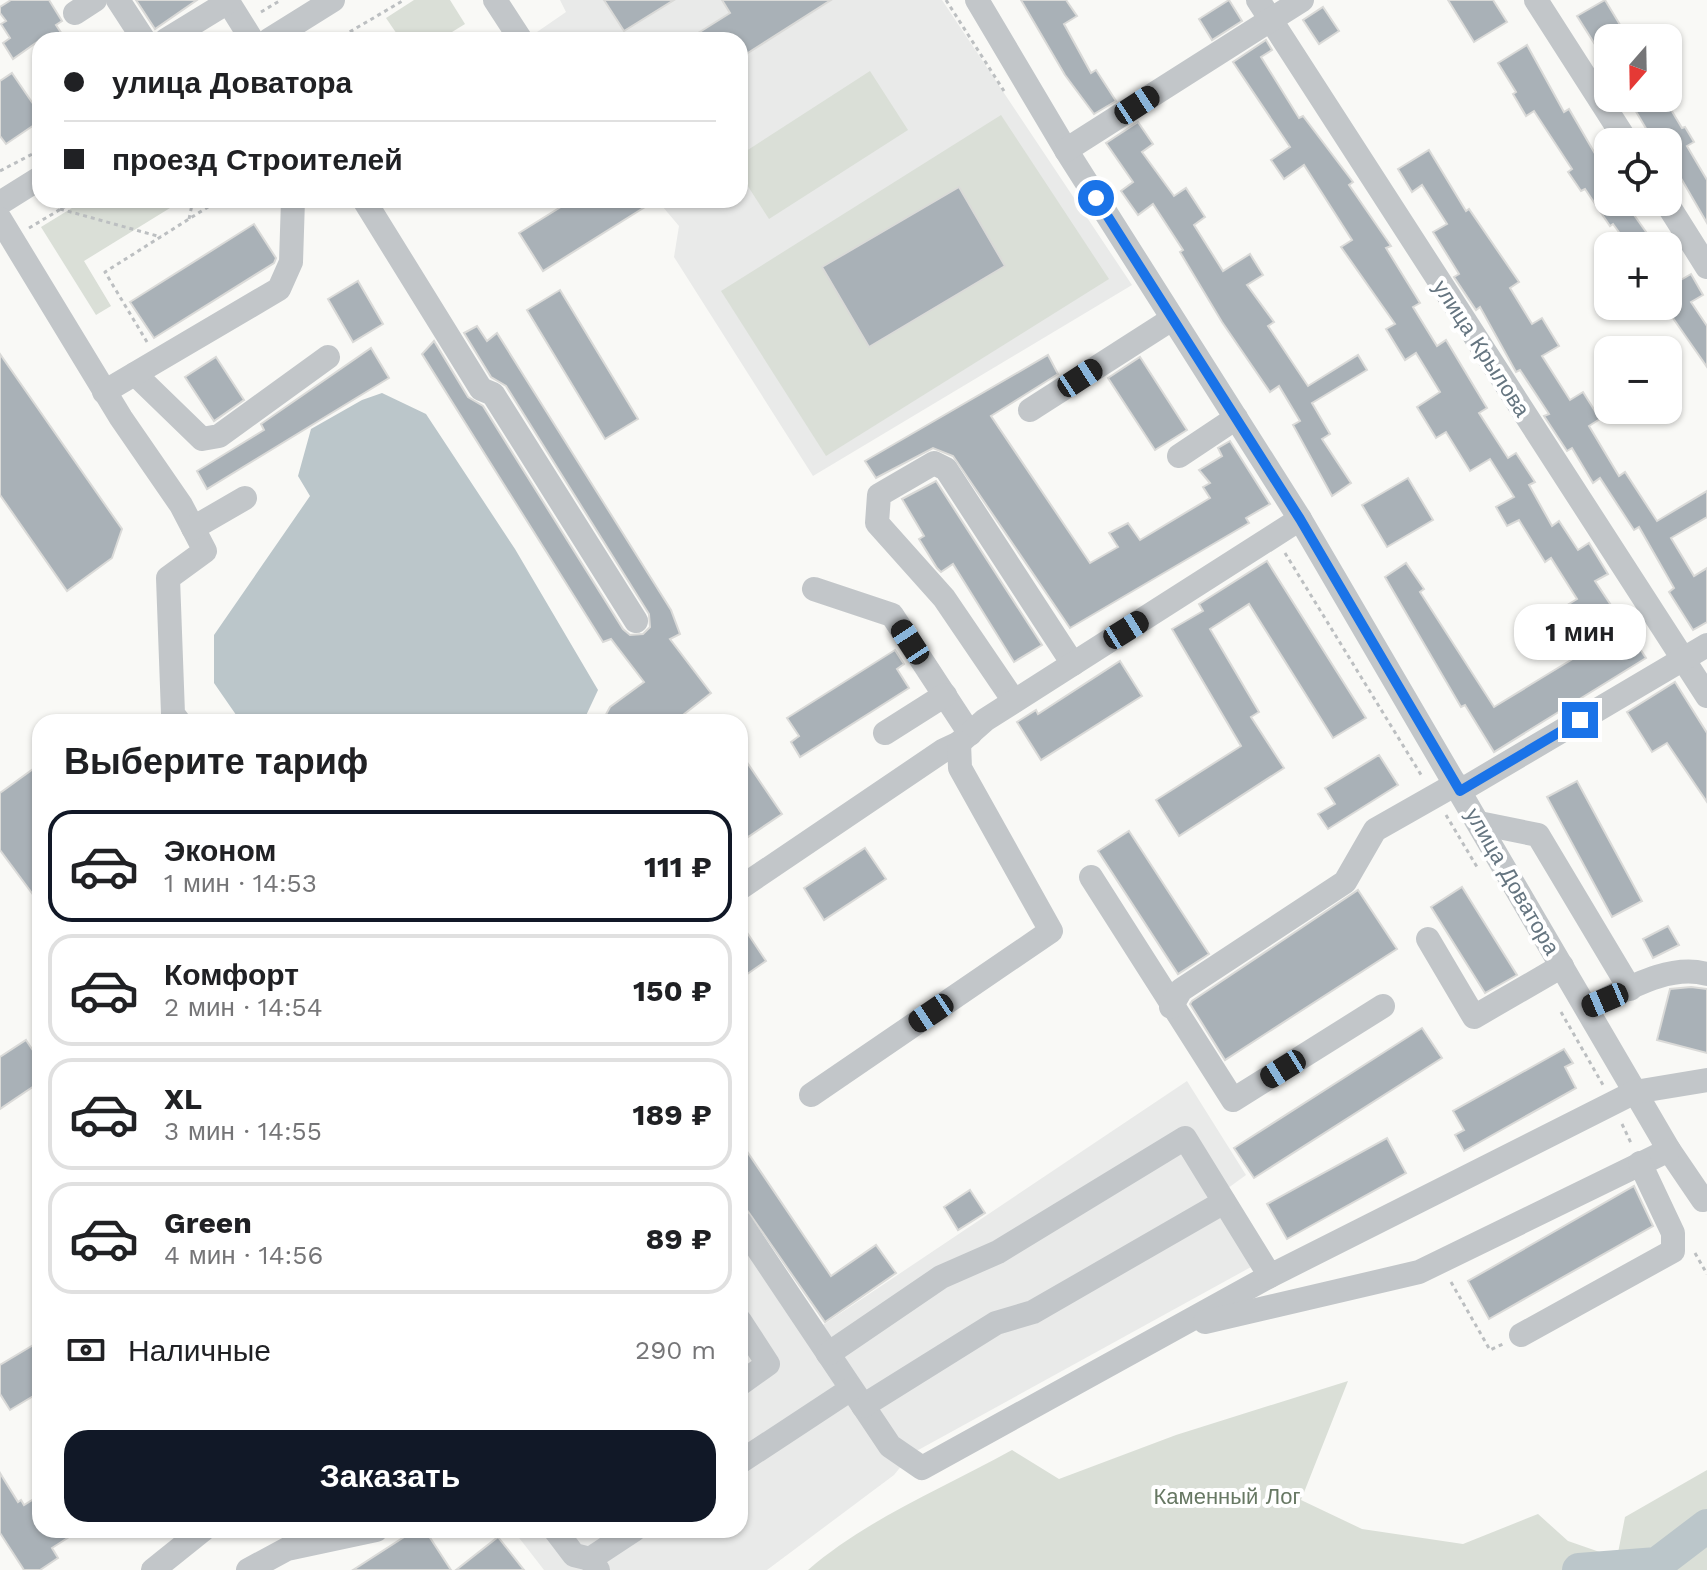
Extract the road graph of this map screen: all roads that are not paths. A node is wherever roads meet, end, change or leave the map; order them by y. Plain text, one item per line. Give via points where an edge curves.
1 (118, 0) edge
2 (333, 0) edge
3 (495, 0) edge
4 (977, 0) edge
5 (1302, 0) edge
6 (1536, 0) edge
7 (228, 1) edge
8 (1264, 10) edge
9 (139, 32) edge
10 (179, 32) edge
11 (247, 32) edge
12 (282, 32) edge
13 (516, 32) edge
14 (1618, 128) edge
15 (1066, 150) junction
16 (32, 183) edge
17 (0, 203) edge
18 (293, 208) edge
19 (369, 208) edge
20 (1675, 216) edge
21 (0, 219) edge
22 (1707, 267) edge
23 (1172, 319) junction
24 (328, 357) dead end
25 (135, 374) junction
26 (104, 392) junction
27 (1030, 410) dead end
28 (1236, 418) junction
29 (1179, 456) dead end
30 (245, 498) dead end
31 (1292, 524) junction
32 (193, 528) junction
33 (814, 589) dead end
34 (636, 621) dead end
35 (1707, 645) edge
36 (1683, 659) junction
37 (1073, 664) junction
38 (945, 695) junction
39 (1707, 696) edge
40 (1014, 701) junction
41 (173, 714) edge
42 (885, 733) dead end
43 (964, 739) junction
44 (1458, 787) junction
45 (1479, 823) junction
46 (1091, 877) dead end
47 (748, 883) edge
48 (1428, 939) dead end
49 (1552, 972) junction
50 (1707, 974) edge
51 (1630, 989) junction
52 (1383, 1006) dead end
53 (1171, 1007) junction
54 (1587, 1008) junction
55 (1707, 1080) edge
56 (1635, 1092) junction
57 (811, 1095) dead end
58 (1669, 1150) junction
59 (1640, 1163) junction
60 (1707, 1199) edge
61 (1224, 1202) junction
62 (748, 1234) edge
63 (1270, 1276) junction
64 (1169, 1331) junction
65 (748, 1333) edge
66 (1521, 1335) road end
67 (828, 1354) junction
68 (748, 1378) edge
69 (857, 1397) junction
70 (748, 1458) edge
71 (193, 1538) edge
72 (339, 1538) edge
73 (561, 1538) edge
74 (625, 1538) edge
75 (594, 1565) edge
76 (153, 1570) edge
77 (248, 1570) edge

1 - 9 street
2 - 12 street
3 - 13 street
4 - 15 street, улица Доватора
5 - 8 street
6 - 14 street
7 - 10 street
7 - 11 street
8 - 15 street
8 - 36 street, улица Крылова
15 - 23 street, улица Доватора
16 - 17 street
18 - 25 street via 291,262 279,289
19 - 34 street via 481,389 493,394
20 - 22 street
21 - 26 street
23 - 27 street
23 - 28 street, улица Доватора
24 - 25 street via 219,436 202,439
25 - 26 street
26 - 32 street
28 - 29 street
28 - 31 street, улица Доватора
30 - 32 street
31 - 37 street
31 - 44 street, улица Доватора
32 - 41 street via 205,551 168,578
33 - 38 street via 892,615
35 - 36 street
36 - 39 street, улица Крылова
36 - 44 street
37 - 40 street
37 - 40 street via 946,469 934,463 879,495 877,523 944,598
38 - 42 street
38 - 43 street
40 - 43 street
43 - 47 street
43 - 57 street via 960,768 1051,931
44 - 45 street, улица Доватора
44 - 53 street via 1375,830 1345,882 1181,990
45 - 49 street, улица Доватора
45 - 51 street via 1538,835
46 - 53 street
48 - 49 street via 1474,1017
49 - 54 street, улица Доватора
50 - 51 street via 1687,969
51 - 54 street
52 - 53 street via 1233,1100
54 - 56 street, улица Доватора
55 - 56 street
56 - 58 street, улица Доватора
56 - 63 street
58 - 59 street
58 - 60 street, улица Доватора
59 - 64 street via 1419,1272
59 - 66 street via 1673,1233 1673,1251
61 - 63 street
61 - 67 street via 1185,1138 998,1252 941,1277
61 - 69 street via 1033,1312 996,1323
62 - 67 street
63 - 64 street
64 - 69 street via 922,1468 890,1446
65 - 68 street via 768,1364
67 - 69 street
69 - 70 street
71 - 76 street
72 - 77 street via 287,1549
73 - 75 street via 574,1555
74 - 75 street

